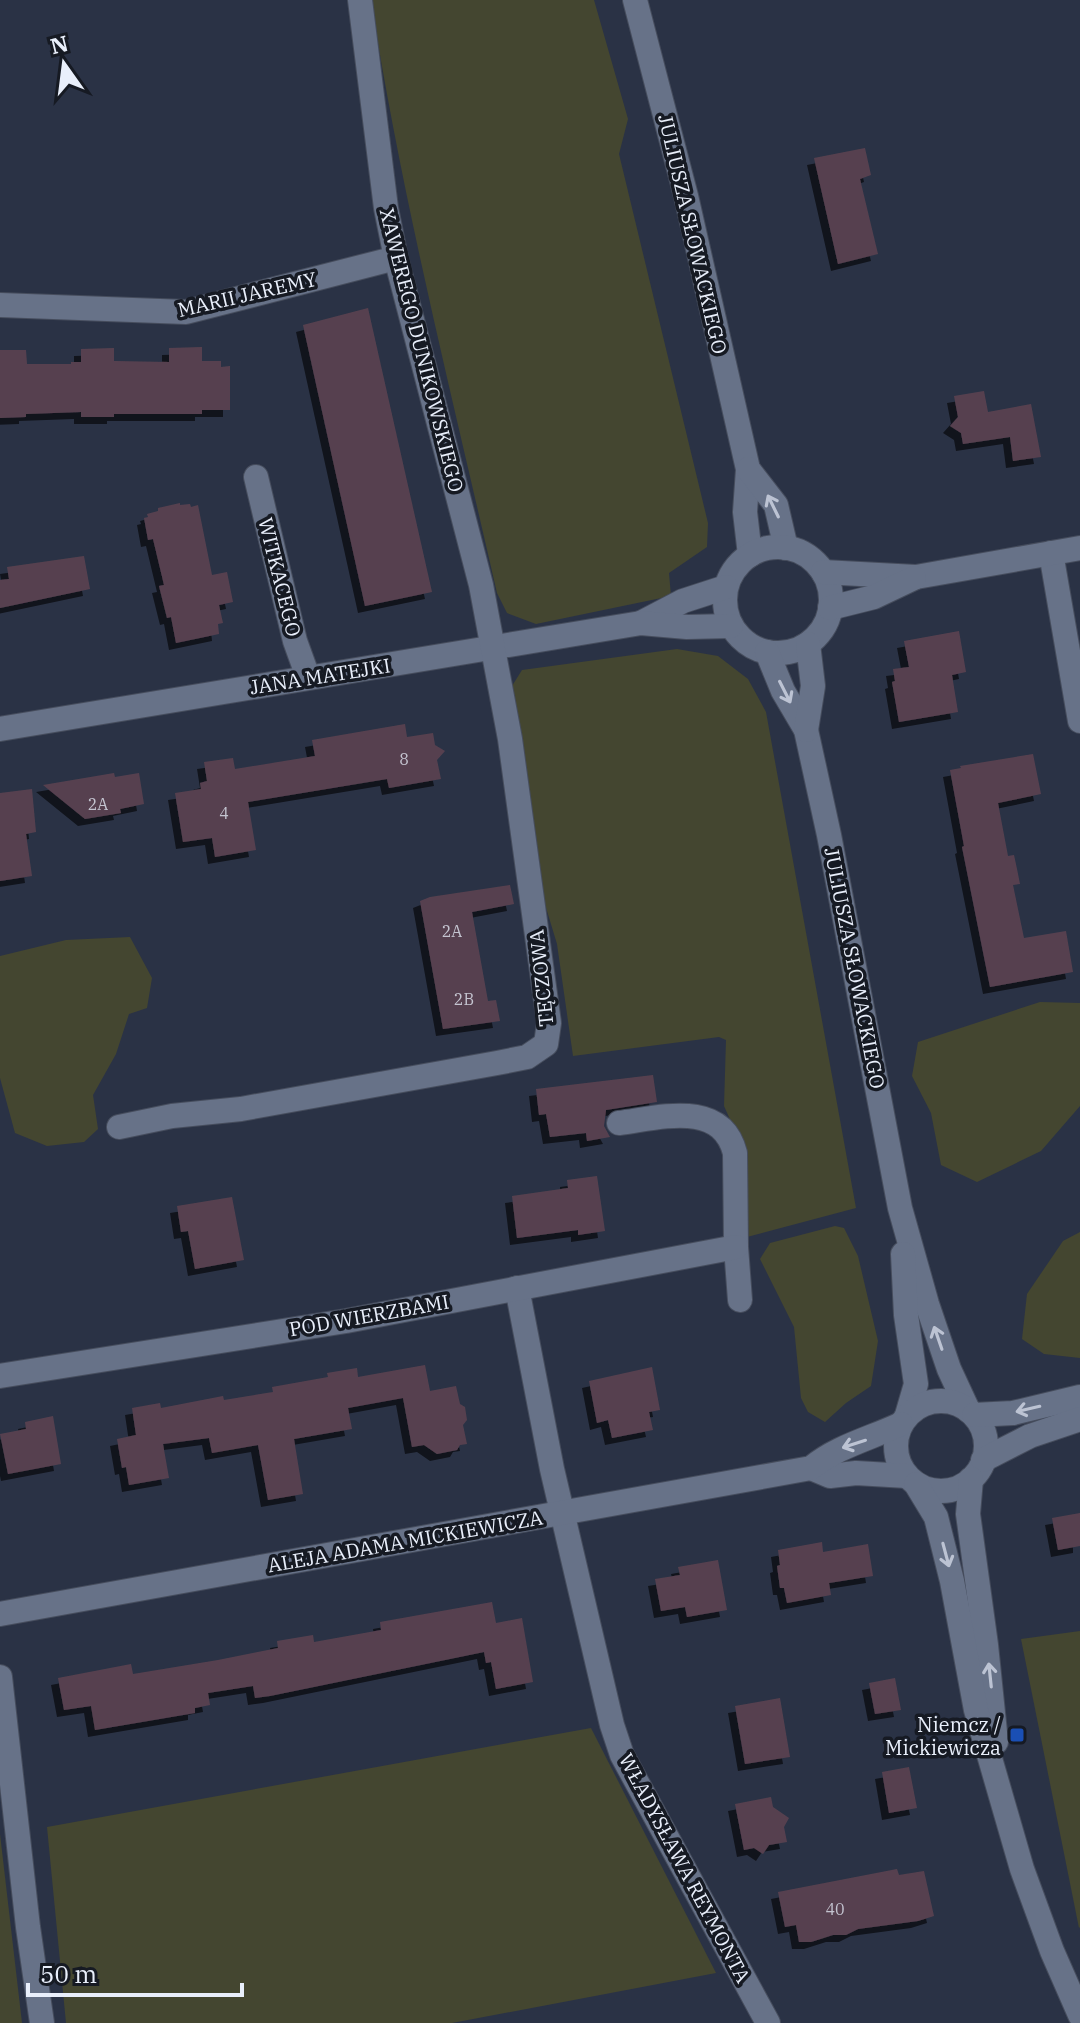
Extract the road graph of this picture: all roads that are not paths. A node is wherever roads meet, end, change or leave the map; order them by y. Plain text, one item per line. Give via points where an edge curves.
1 (360, 0) edge
2 (635, 0) edge
3 (396, 258) junction
4 (0, 305) edge
5 (748, 469) junction
6 (256, 477) dead end
7 (786, 548) junction
8 (1080, 548) edge
9 (1051, 553) junction
10 (750, 555) junction
11 (823, 572) junction
12 (916, 577) junction
13 (726, 587) junction
14 (830, 608) junction
15 (641, 623) junction
16 (731, 626) junction
17 (808, 644) junction
18 (492, 650) junction
19 (767, 652) junction
20 (308, 677) junction
21 (1080, 721) edge
22 (0, 729) edge
23 (806, 730) junction
24 (619, 1123) dead end
25 (119, 1127) dead end
26 (900, 1208) junction
27 (736, 1247) junction
28 (517, 1288) junction
29 (740, 1300) dead end
30 (0, 1376) edge
31 (1080, 1397) edge
32 (971, 1412) junction
33 (1080, 1419) edge
34 (904, 1420) junction
35 (811, 1468) junction
36 (977, 1470) junction
37 (912, 1480) junction
38 (562, 1513) junction
39 (0, 1614) edge
40 (0, 1677) edge
41 (998, 1780) junction
42 (1080, 2015) edge
43 (42, 2023) edge
44 (768, 2023) edge

1 - 3 street, XAWEREGO DUNIKOWSKIEGO
2 - 5 street, JULIUSZA SŁOWACKIEGO
3 - 4 street, MARII JAREMY via 186,312
3 - 18 street, XAWEREGO DUNIKOWSKIEGO via 481,585
7 -> 5 street, JULIUSZA SŁOWACKIEGO via 776,505
5 - 10 street, JULIUSZA SŁOWACKIEGO
6 - 20 street, WITKACEGO
7 - 10 street
7 - 11 street via 800,552
8 - 9 street
9 - 12 street
9 - 21 street
10 - 13 street
11 - 12 street
11 - 14 street
12 - 14 street via 874,597
13 - 15 street, JANA MATEJKI
13 - 16 street
14 - 17 street via 823,628
15 - 16 street, JANA MATEJKI
15 - 18 street, JANA MATEJKI
16 - 19 street via 740,638
17 - 19 street via 789,652
17 - 23 street, JULIUSZA SŁOWACKIEGO via 813,686
18 - 20 street, JANA MATEJKI
18 - 25 street, TĘCZOWA via 510,739 549,1023 546,1044 527,1057 497,1063
19 -> 23 street, JULIUSZA SŁOWACKIEGO
20 - 22 street, JANA MATEJKI
23 - 26 street, JULIUSZA SŁOWACKIEGO
24 - 27 street via 677,1115 716,1123 732,1140 735,1153
32 -> 26 street, JULIUSZA SŁOWACKIEGO via 931,1318
26 - 34 street, JULIUSZA SŁOWACKIEGO via 916,1384
27 - 28 street, POD WIERZBAMI
27 - 29 street
28 - 30 street, POD WIERZBAMI
28 - 38 street, WŁADYSŁAWA REYMONTA
31 -> 32 street via 1013,1413
32 - 34 street via 934,1401
32 - 36 street via 985,1439
33 - 36 street via 1030,1436
34 -> 35 street, ALEJA ADAMA MICKIEWICZA via 830,1452
34 - 37 street via 896,1452
35 - 37 street, ALEJA ADAMA MICKIEWICZA via 830,1476 856,1473
35 - 38 street, ALEJA ADAMA MICKIEWICZA
36 - 37 street via 948,1490 929,1489
41 -> 36 street via 968,1514
37 -> 41 street via 936,1517 976,1710
38 - 39 street, ALEJA ADAMA MICKIEWICZA
38 - 44 street, WŁADYSŁAWA REYMONTA via 622,1755
40 - 43 street
41 - 42 street via 1022,1869

